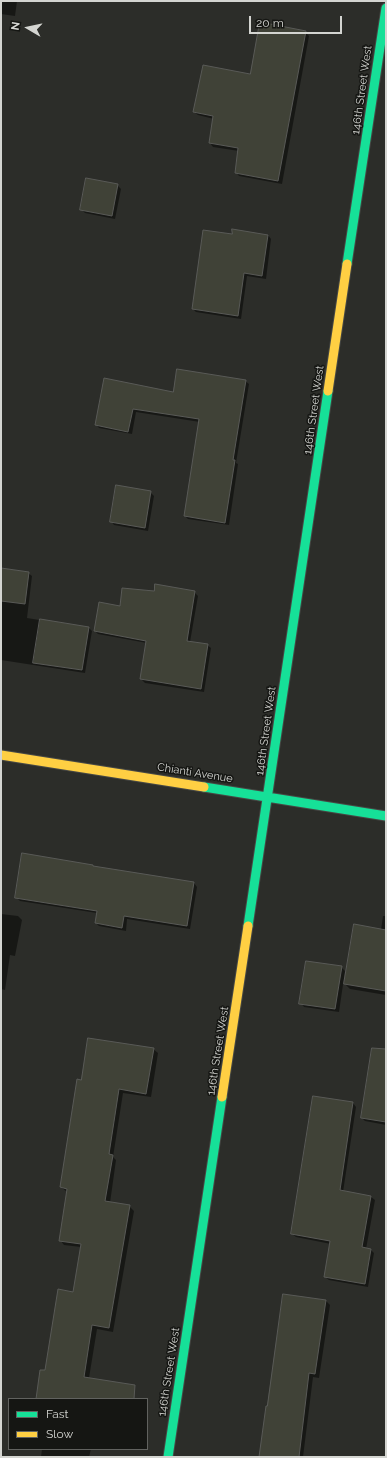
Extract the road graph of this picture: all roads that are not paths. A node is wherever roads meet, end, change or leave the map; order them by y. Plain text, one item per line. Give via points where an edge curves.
1 (386, 8) edge
2 (1, 755) edge
3 (268, 796) junction
4 (386, 816) edge
5 (168, 1457) edge

1 - 3 street, 146th Street West
2 - 3 street, Chianti Avenue
3 - 4 street, Chianti Avenue
3 - 5 street, 146th Street West

